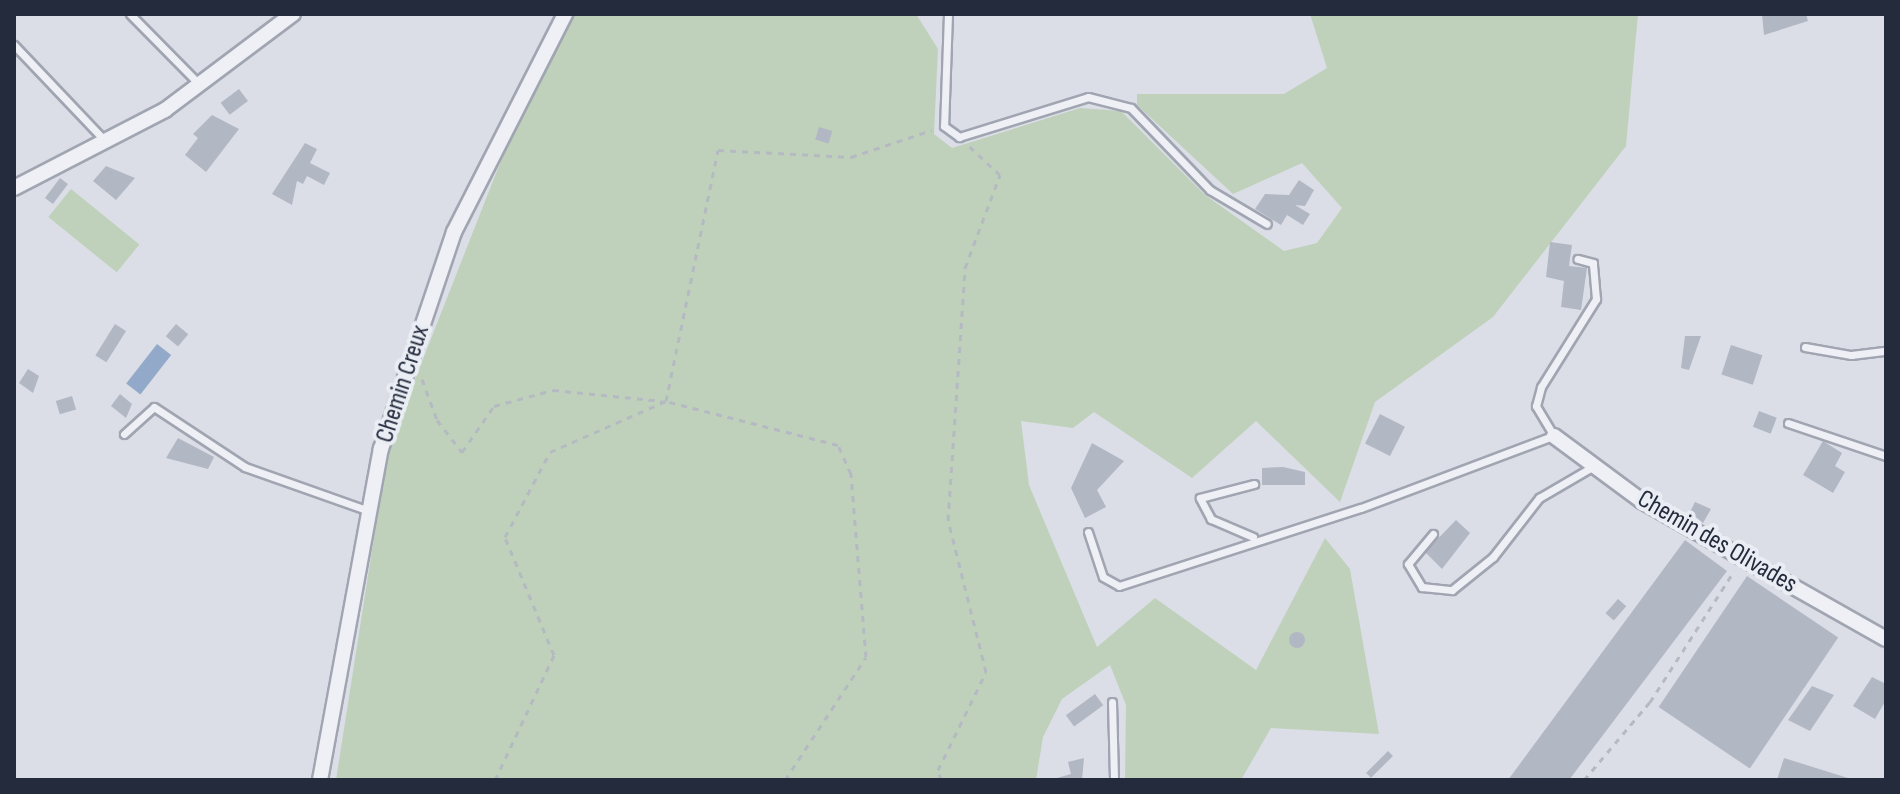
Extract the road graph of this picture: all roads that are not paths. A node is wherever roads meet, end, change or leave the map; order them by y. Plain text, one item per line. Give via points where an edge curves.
1 (130, 14) edge
2 (293, 14) edge
3 (565, 14) edge
4 (948, 14) edge
5 (14, 45) edge
6 (202, 87) junction
7 (107, 143) junction
8 (14, 188) edge
9 (1267, 224) dead end
10 (1578, 259) dead end
11 (1805, 347) dead end
12 (1886, 351) edge
13 (1788, 423) dead end
14 (124, 434) dead end
15 (1554, 436) junction
16 (1886, 456) edge
17 (1592, 467) junction
18 (1254, 484) dead end
19 (369, 511) junction
20 (1088, 532) dead end
21 (1433, 534) dead end
22 (1255, 538) junction
23 (1886, 639) edge
24 (1112, 702) dead end
25 (320, 780) edge
26 (1114, 780) edge

1 - 6 lane
2 - 6 street
3 - 19 street, Chemin Creux via 454,232 381,449
4 - 9 lane via 944,126 959,137 1088,97 1131,108 1210,190
5 - 7 lane
6 - 7 street
7 - 8 street
10 - 15 lane via 1593,263 1596,299 1541,387 1536,406
11 - 12 lane via 1851,355
13 - 16 lane
14 - 19 lane via 154,407 245,467
15 - 17 street, Chemin des Olivades
15 - 22 lane via 1361,508
17 - 21 lane via 1539,498 1493,557 1452,590 1422,587 1408,564
17 - 23 street, Chemin des Olivades
18 - 22 lane via 1200,498 1211,519
19 - 25 street, Chemin Creux
20 - 22 lane via 1103,577 1119,586
24 - 26 lane

